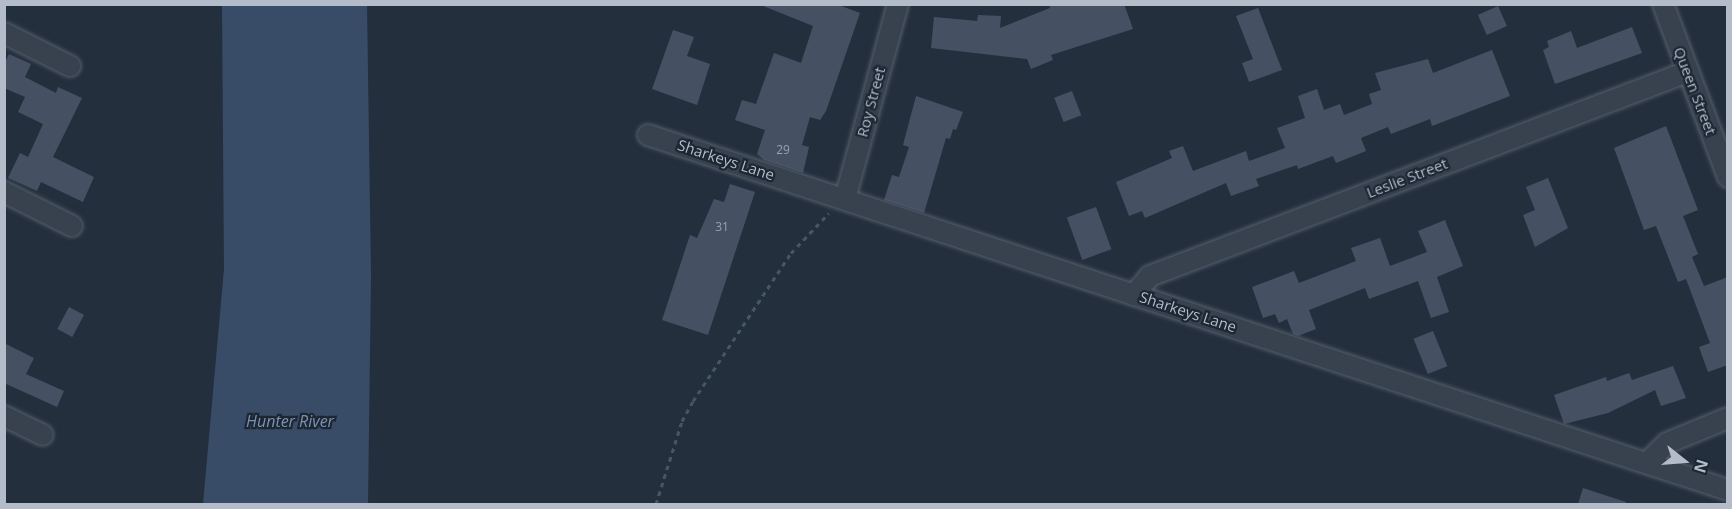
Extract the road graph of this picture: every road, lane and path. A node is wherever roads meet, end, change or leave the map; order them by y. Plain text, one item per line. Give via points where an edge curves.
1 (898, 4) edge
2 (1663, 4) edge
3 (4, 33) edge
4 (70, 66) dead end
5 (1687, 72) junction
6 (648, 135) dead end
7 (1728, 177) edge
8 (4, 192) edge
9 (844, 199) junction
10 (72, 226) dead end
11 (1134, 295) junction
12 (4, 416) edge
13 (1728, 418) edge
14 (44, 435) dead end
15 (1647, 463) junction
16 (1728, 490) edge
17 (656, 504) edge

1 - 9 street, Roy Street
2 - 5 street, Queen Street
3 - 4 street
5 - 7 street, Queen Street
5 - 11 street, Leslie Street via 1150,276
6 - 9 street, Sharkeys Lane
8 - 10 street
9 - 11 street, Sharkeys Lane
9 - 17 path via 791,253 707,377 682,421
11 - 15 street, Sharkeys Lane
12 - 14 street
13 - 15 street via 1667,443
15 - 16 street, Sharkeys Lane

